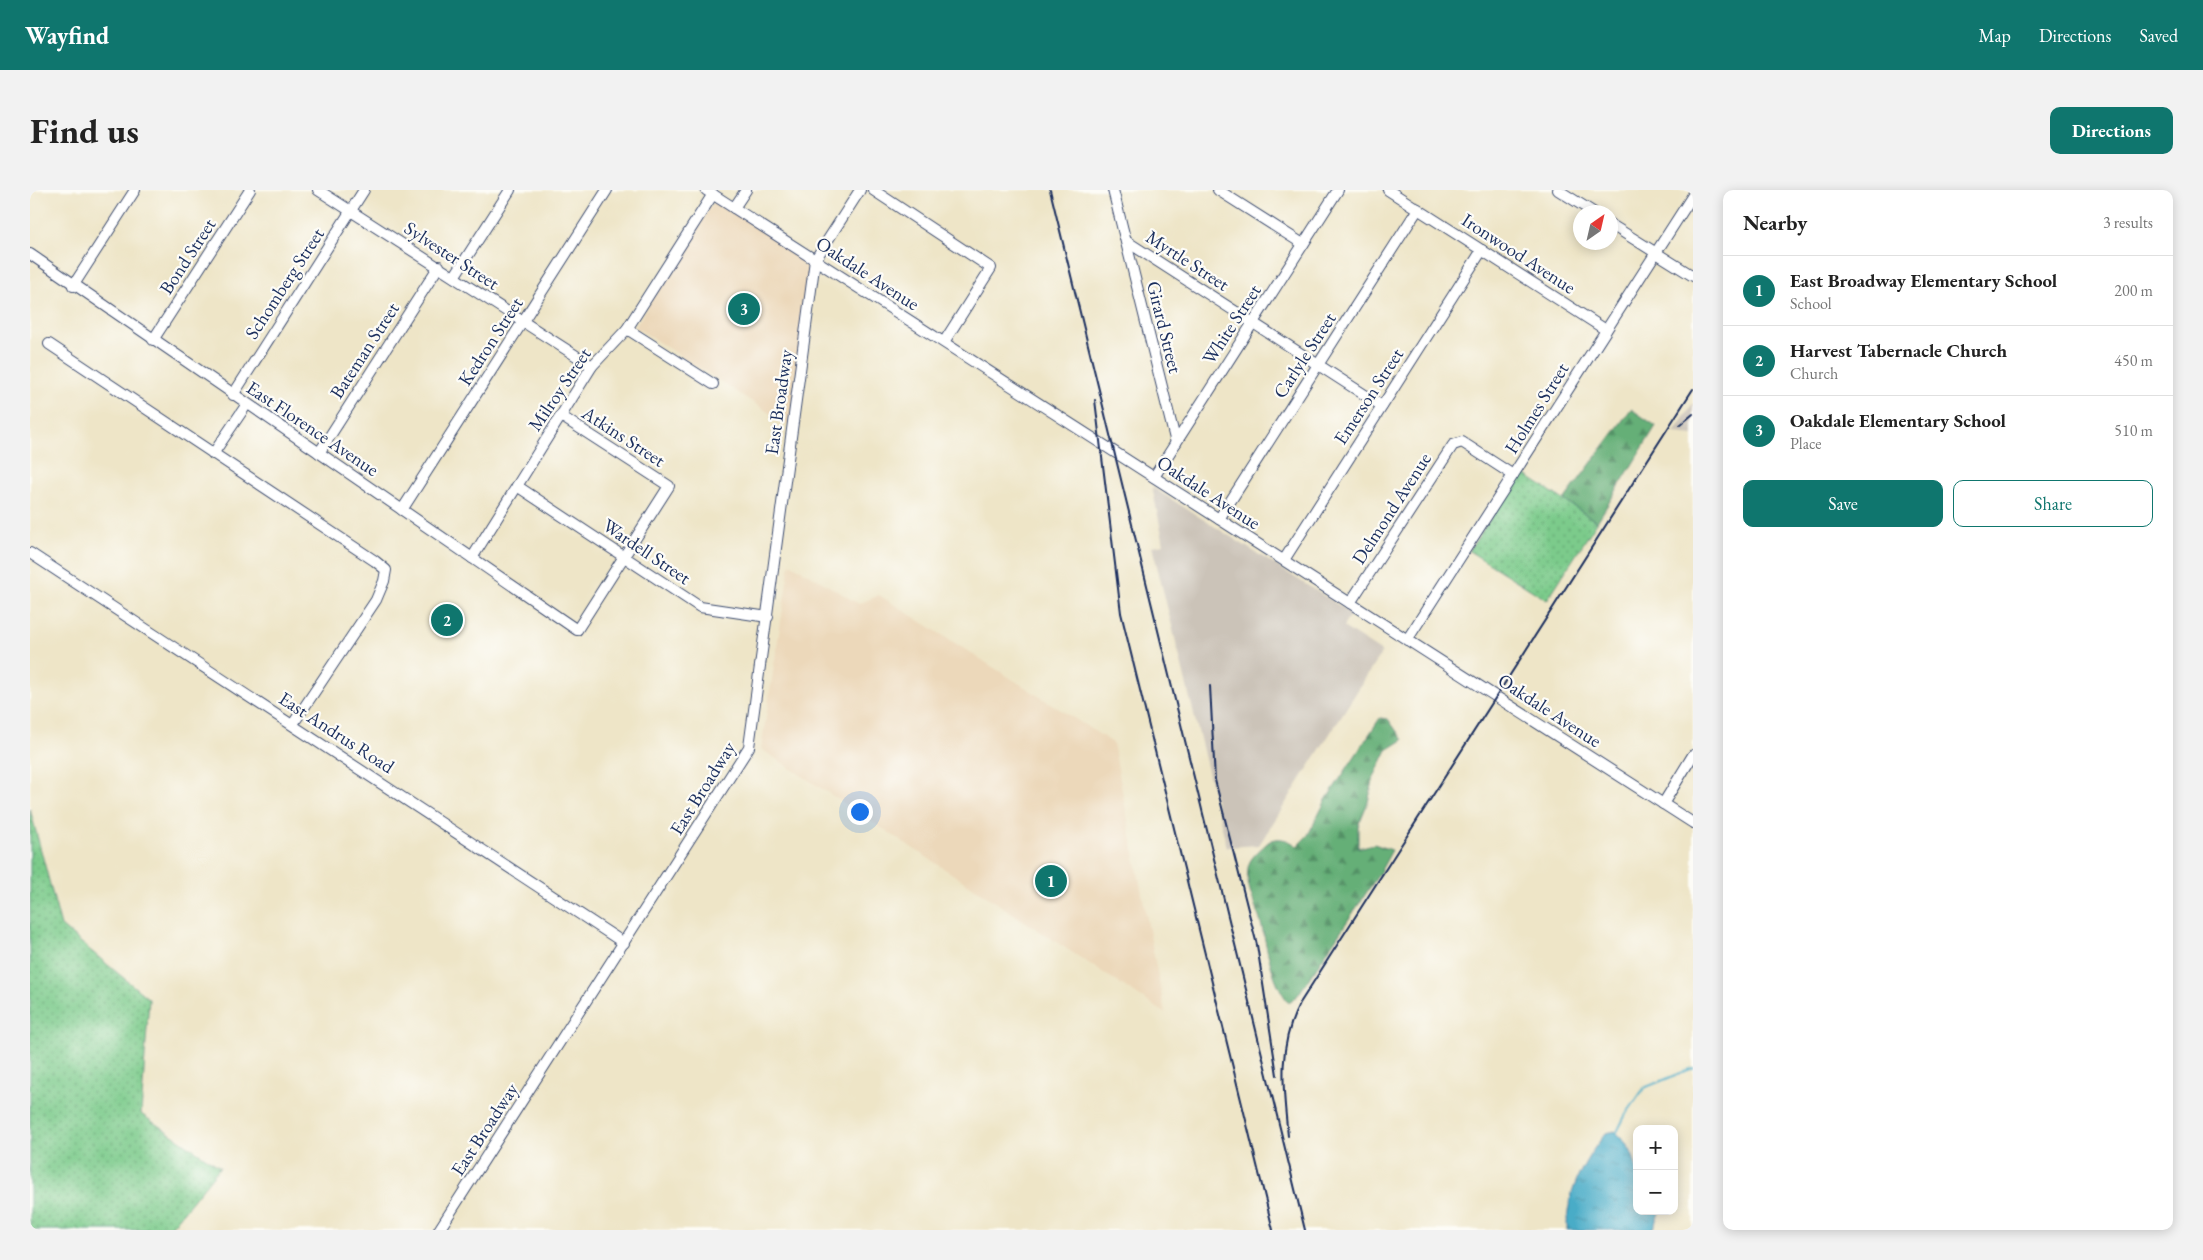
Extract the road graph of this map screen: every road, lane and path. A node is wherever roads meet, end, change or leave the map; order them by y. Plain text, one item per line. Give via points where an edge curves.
1 (135, 190) edge
2 (250, 190) edge
3 (318, 190) edge
4 (364, 190) edge
5 (510, 190) edge
6 (607, 190) edge
7 (746, 190) edge
8 (860, 190) edge
9 (873, 190) edge
10 (1113, 190) edge
11 (1218, 190) edge
12 (1338, 190) edge
13 (1388, 190) edge
14 (1558, 190) edge
15 (710, 192) edge
16 (1693, 195) edge
17 (1582, 205) edge
18 (734, 208) junction
19 (1418, 209) junction
20 (351, 211) junction
21 (1618, 229) edge
22 (1126, 241) junction
23 (1303, 244) junction
24 (1482, 250) junction
25 (1656, 253) junction
26 (30, 254) edge
27 (815, 260) junction
28 (439, 266) junction
29 (1693, 276) edge
30 (454, 277) junction
31 (73, 286) junction
32 (523, 321) junction
33 (1253, 323) junction
34 (627, 329) junction
35 (1606, 330) junction
36 (153, 340) junction
37 (944, 342) junction
38 (49, 344) dead end
39 (1318, 365) junction
40 (592, 366) junction
41 (713, 384) dead end
42 (233, 395) junction
43 (247, 404) junction
44 (1382, 406) junction
45 (561, 416) junction
46 (1176, 443) junction
47 (319, 453) junction
48 (213, 454) junction
49 (1514, 475) junction
50 (1154, 477) junction
51 (517, 486) junction
52 (402, 510) junction
53 (1219, 519) junction
54 (30, 553) edge
55 (624, 556) junction
56 (472, 558) junction
57 (1284, 560) junction
58 (1350, 603) junction
59 (768, 617) junction
60 (1407, 640) junction
61 (293, 724) junction
62 (1693, 755) edge
63 (1663, 804) junction
64 (1693, 823) edge
65 (624, 943) junction
66 (439, 1230) edge

1 - 31 street
2 - 36 street, Bond Street
3 - 20 street, Sylvester Street
4 - 20 street, Schomberg Street
5 - 30 street
6 - 32 street, Kedron Street
7 - 18 street
8 - 27 street, East Broadway
9 - 37 street via 991,268
10 - 22 street, Girard Street
11 - 23 street
12 - 23 street, White Street
13 - 19 street, Ironwood Avenue
14 - 17 street
15 - 18 street, Oakdale Avenue
15 - 34 street, Milroy Street
16 - 25 street, Holmes Street
18 - 27 street, Oakdale Avenue
19 - 24 street, Ironwood Avenue
19 - 39 street, Carlyle Street
20 - 28 street, Sylvester Street
20 - 42 street, Schomberg Street
21 - 25 street
22 - 33 street, Myrtle Street
22 - 46 street, Girard Street
23 - 33 street, White Street
24 - 35 street, Ironwood Avenue
24 - 44 street, Emerson Street
25 - 29 street
25 - 35 street, Holmes Street
26 - 31 street, East Florence Avenue
27 - 37 street, Oakdale Avenue
27 - 59 street, East Broadway
28 - 30 street, Sylvester Street
28 - 47 street, Bateman Street
30 - 32 street, Sylvester Street
31 - 36 street, East Florence Avenue
32 - 40 street, Sylvester Street
32 - 52 street, Kedron Street
33 - 39 street, Myrtle Street
33 - 46 street, White Street
34 - 40 street, Milroy Street
34 - 41 street
35 - 49 street, Holmes Street
36 - 42 street, East Florence Avenue
37 - 50 street, Oakdale Avenue
38 - 48 street
39 - 44 street, Myrtle Street
39 - 53 street, Carlyle Street
40 - 45 street, Milroy Street
42 - 43 street, East Florence Avenue
43 - 47 street, East Florence Avenue
43 - 48 street
44 - 57 street, Emerson Street
45 - 51 street, Milroy Street
45 - 55 street, Atkins Street via 669,486
46 - 50 street, White Street
47 - 52 street, East Florence Avenue
48 - 61 street via 386,570 381,591 369,612
49 - 58 street, Delmond Avenue via 1459,442 1450,448
49 - 60 street, Holmes Street
50 - 53 street, Oakdale Avenue
51 - 55 street, Wardell Street
51 - 56 street, Milroy Street
52 - 56 street, East Florence Avenue
53 - 57 street, Oakdale Avenue
54 - 61 street, East Andrus Road
55 - 56 street, East Florence Avenue via 577,630
55 - 59 street, Wardell Street via 700,607
57 - 58 street, Oakdale Avenue
58 - 60 street, Oakdale Avenue
59 - 65 street, East Broadway via 749,747
60 - 63 street, Oakdale Avenue
61 - 65 street, East Andrus Road
62 - 63 street
63 - 64 street, Oakdale Avenue
65 - 66 street, East Broadway

